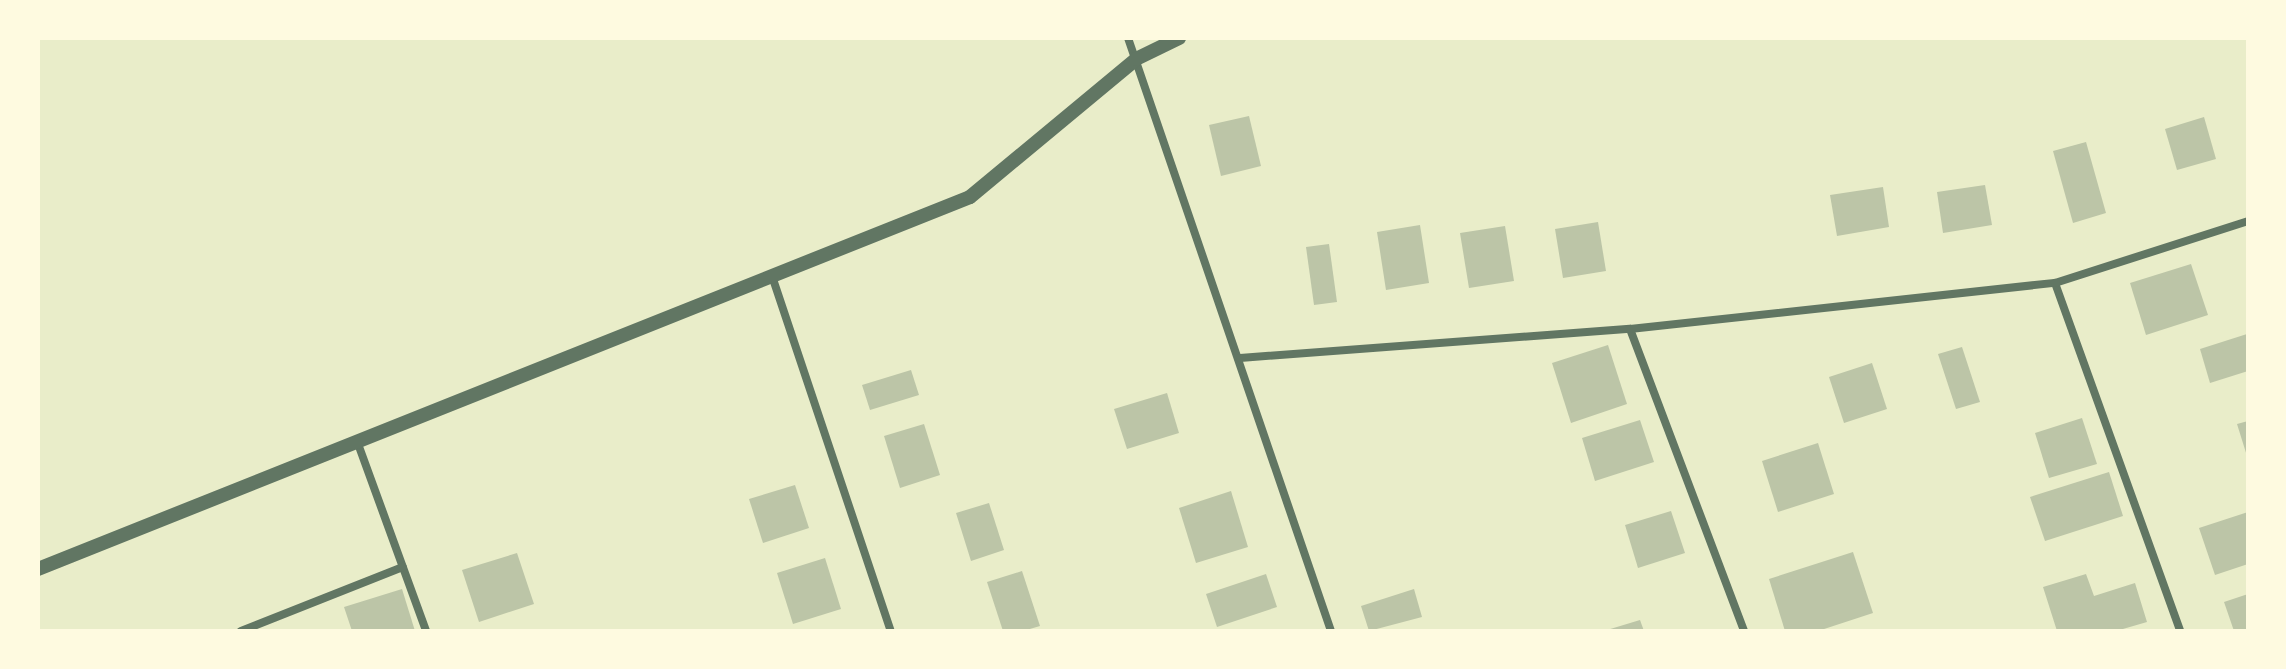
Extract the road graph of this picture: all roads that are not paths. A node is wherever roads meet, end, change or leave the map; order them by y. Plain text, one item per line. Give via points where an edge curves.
1 (1128, 38) edge
2 (1179, 38) edge
3 (1136, 59) junction
4 (2248, 221) edge
5 (772, 276) junction
6 (2055, 283) junction
7 (1630, 329) junction
8 (1240, 358) junction
9 (357, 441) junction
10 (403, 567) junction
11 (38, 569) edge
12 (241, 631) edge
13 (426, 631) edge
14 (891, 631) edge
15 (1331, 631) edge
16 (1744, 631) edge
17 (2180, 631) edge

1 - 3 street
2 - 3 street
3 - 5 street via 970,197
3 - 8 street
4 - 6 street
5 - 9 street
5 - 14 street
6 - 7 street
6 - 17 street
7 - 8 street
7 - 16 street
8 - 15 street
9 - 10 street
9 - 11 street
10 - 12 street
10 - 13 street

